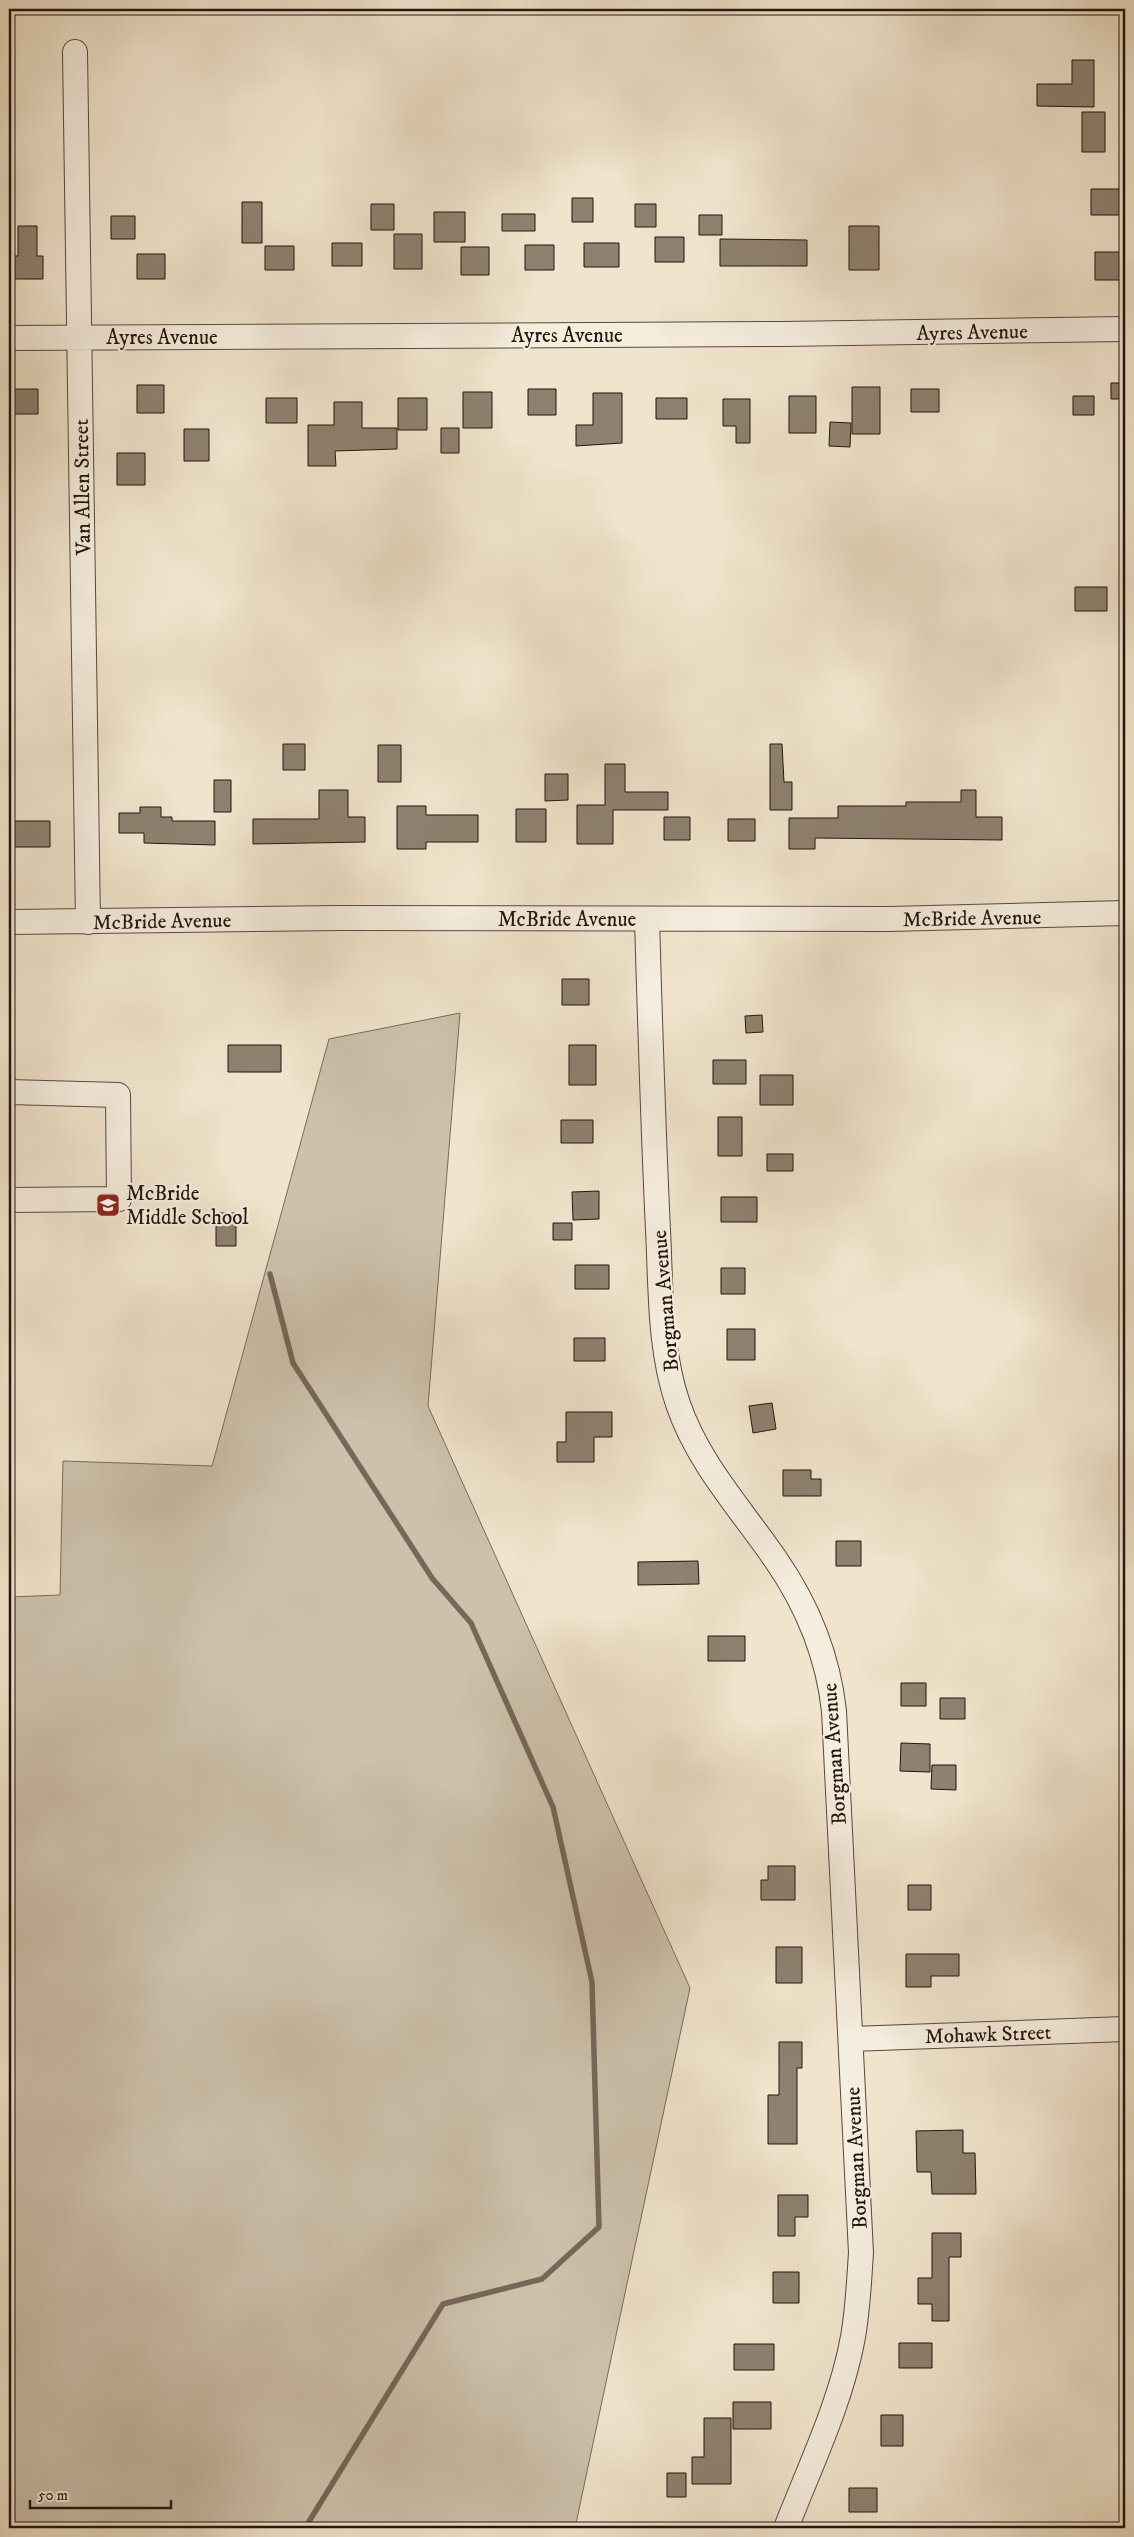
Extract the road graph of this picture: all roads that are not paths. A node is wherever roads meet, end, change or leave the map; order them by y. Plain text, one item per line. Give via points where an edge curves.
1 (74, 52) dead end
2 (1125, 329) edge
3 (80, 337) junction
4 (9, 338) edge
5 (1125, 913) edge
6 (647, 920) junction
7 (9, 922) edge
8 (88, 922) junction
9 (9, 1092) edge
10 (9, 1200) edge
11 (1125, 2029) edge
12 (851, 2039) junction
13 (786, 2528) edge

1 - 3 street, Van Allen Street
2 - 3 street, Ayres Avenue
3 - 4 street, Ayres Avenue
3 - 8 street, Van Allen Street
5 - 6 street, McBride Avenue via 889,920
6 - 8 street, McBride Avenue via 340,918
6 - 12 street, Borgman Avenue via 654,1154 667,1364 677,1402 696,1446 791,1584 827,1667 834,1711
7 - 8 street, McBride Avenue
9 - 10 street via 118,1095 119,1199
11 - 12 street, Mohawk Street
12 - 13 street, Borgman Avenue via 861,2253 858,2298 840,2388

